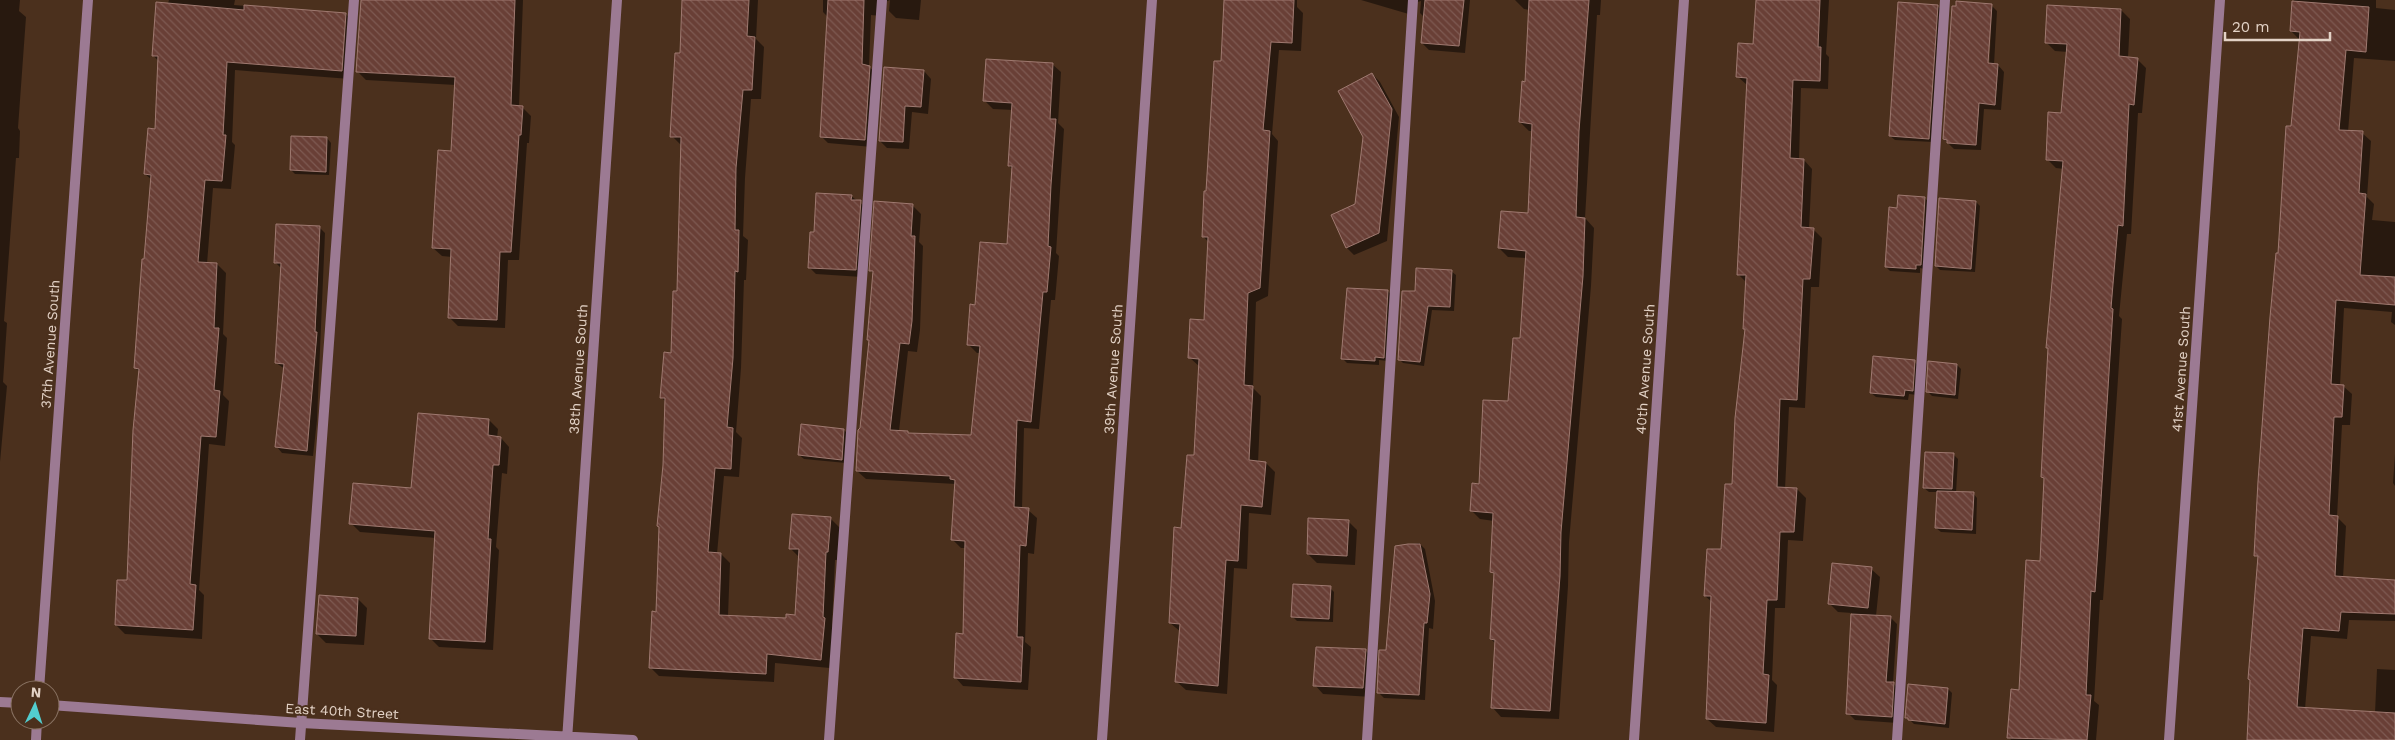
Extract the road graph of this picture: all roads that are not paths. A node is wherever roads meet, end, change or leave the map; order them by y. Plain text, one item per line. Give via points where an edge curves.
1 (88, 0) edge
2 (354, 0) edge
3 (617, 0) edge
4 (882, 0) edge
5 (1152, 0) edge
6 (1413, 0) edge
7 (1684, 0) edge
8 (1945, 0) edge
9 (2220, 0) edge
10 (40, 680) edge
11 (60, 706) edge
12 (301, 723) junction
13 (567, 738) edge
14 (300, 740) edge
15 (633, 740) edge
16 (829, 740) edge
17 (1102, 740) edge
18 (1367, 740) edge
19 (1634, 740) edge
20 (1896, 740) edge
21 (2169, 740) edge

1 - 10 street, 37th Avenue South
2 - 12 street
3 - 13 street, 38th Avenue South
4 - 16 street
5 - 17 street, 39th Avenue South
6 - 18 street
7 - 19 street, 40th Avenue South
8 - 20 street
9 - 21 street, 41st Avenue South
11 - 12 street, East 40th Street
12 - 13 street, East 40th Street
12 - 14 street
13 - 15 street, East 40th Street

